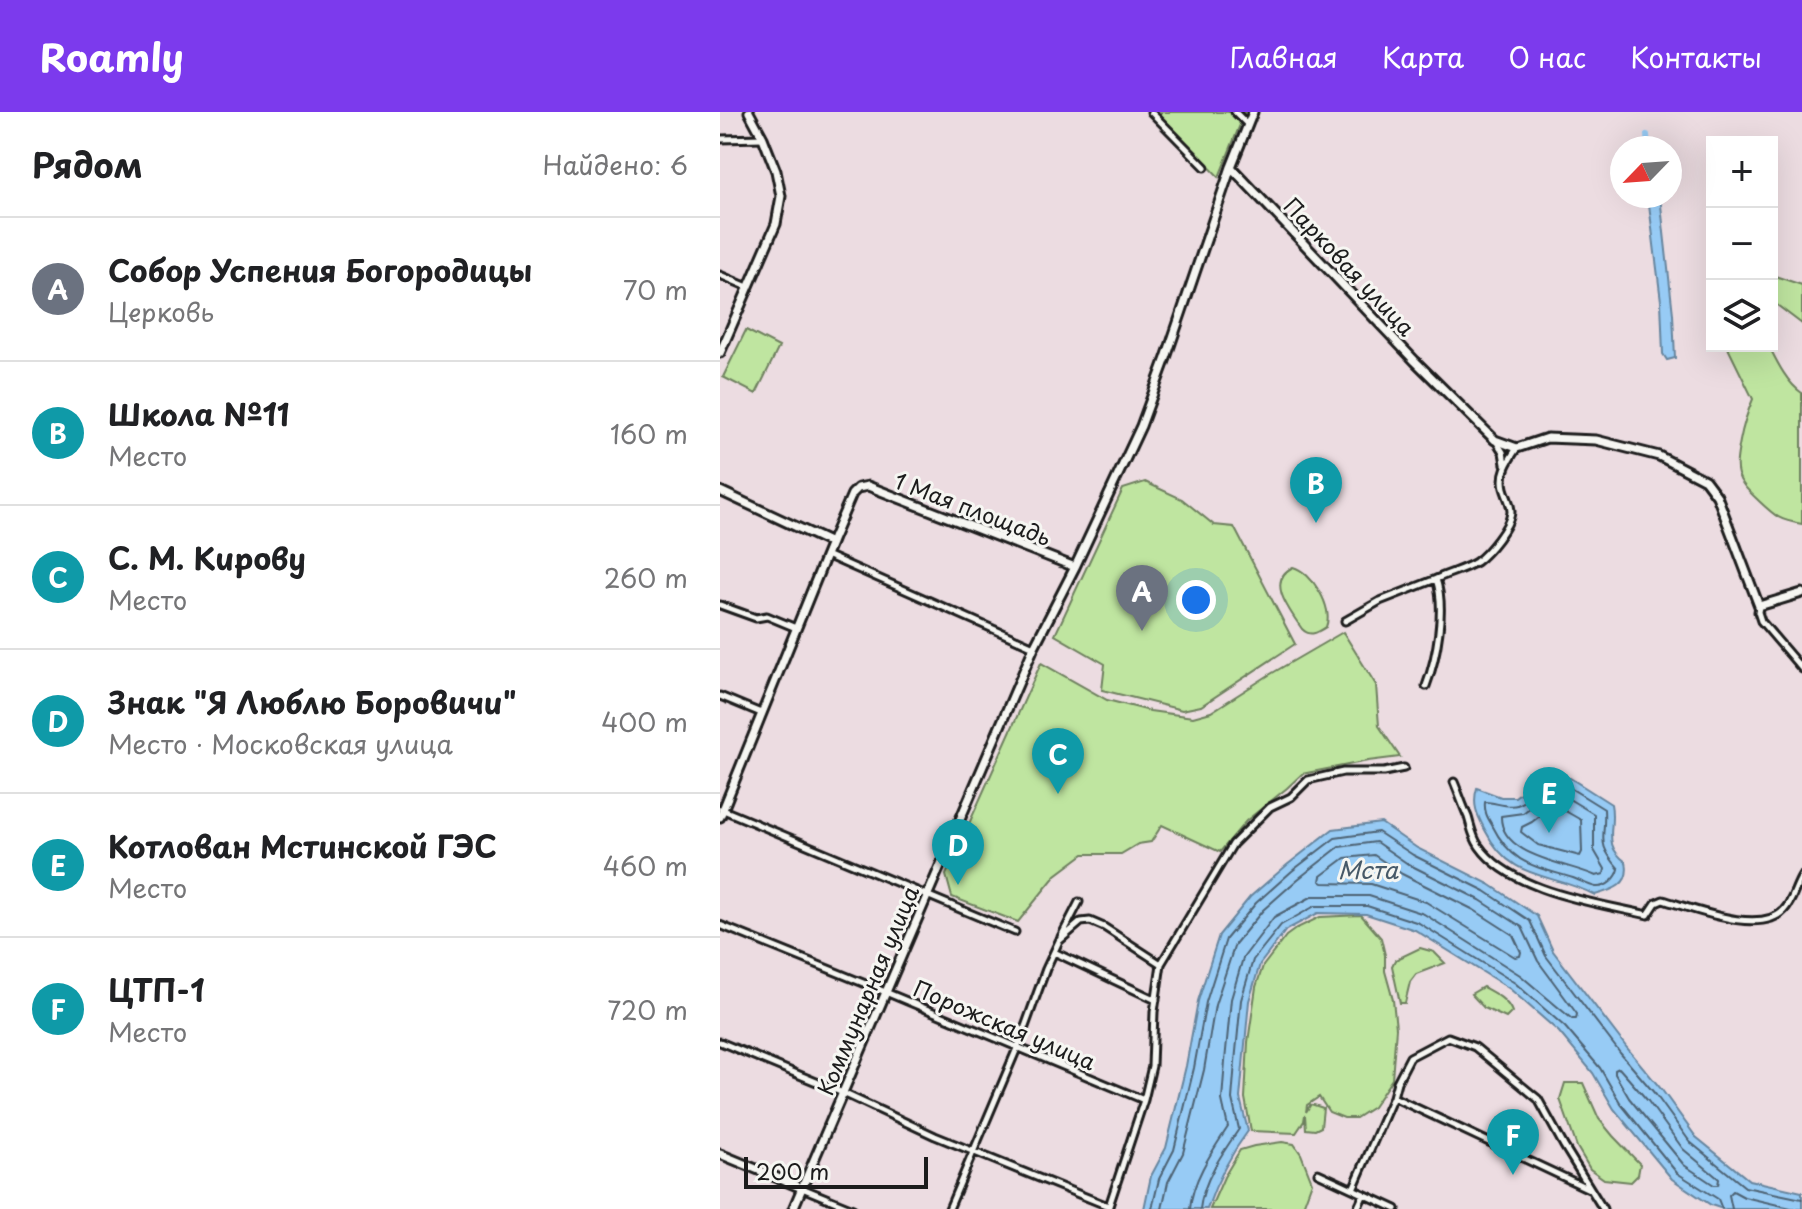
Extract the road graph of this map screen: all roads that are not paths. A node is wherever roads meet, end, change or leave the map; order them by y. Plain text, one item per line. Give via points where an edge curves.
1 (749, 112) edge
2 (1151, 112) edge
3 (1235, 112) edge
4 (1253, 112) edge
5 (1248, 125) junction
6 (763, 138) junction
7 (720, 139) edge
8 (1205, 167) dead end
9 (1231, 167) junction
10 (720, 275) edge
11 (748, 287) junction
12 (720, 353) edge
13 (1495, 440) junction
14 (1517, 448) junction
15 (1505, 470) junction
16 (720, 491) edge
17 (831, 543) junction
18 (826, 555) junction
19 (1075, 567) junction
20 (1436, 579) junction
21 (1802, 593) edge
22 (720, 605) edge
23 (1759, 606) junction
24 (1345, 621) dead end
25 (796, 628) junction
26 (1034, 647) junction
27 (1802, 669) edge
28 (1426, 686) dead end
29 (720, 696) edge
30 (761, 713) junction
31 (1404, 768) dead end
32 (1454, 782) dead end
33 (721, 812) edge
34 (1802, 876) edge
35 (927, 896) junction
36 (1079, 902) dead end
37 (720, 925) edge
38 (1015, 932) dead end
39 (1059, 941) junction
40 (1054, 952) junction
41 (1161, 964) junction
42 (886, 992) junction
43 (1156, 1000) junction
44 (720, 1042) edge
45 (1018, 1046) junction
46 (843, 1093) junction
47 (1393, 1097) junction
48 (1144, 1100) junction
49 (972, 1151) junction
50 (720, 1154) edge
51 (1318, 1173) dead end
52 (802, 1188) junction
53 (1353, 1189) junction
54 (1590, 1189) junction
55 (1364, 1194) junction
56 (1108, 1208) edge
57 (793, 1209) edge
58 (853, 1209) edge
59 (949, 1209) edge
60 (1357, 1209) edge
61 (1396, 1209) edge
62 (1603, 1209) edge

1 - 6 main road
2 - 8 street
3 - 5 street
4 - 5 main road
5 - 9 main road
6 - 7 street
6 - 11 main road via 781,196 776,224
9 - 13 main road, Парковая улица
9 - 19 main road via 1141,426
10 - 11 street
11 - 12 main road
13 - 14 main road, Парковая улица
13 - 15 street
14 - 15 street
14 - 23 main road via 1547,438 1596,440 1659,456 1705,480 1717,496
15 - 20 street via 1511,511 1498,538 1475,562
16 - 17 main road
17 - 18 main road
17 - 19 main road, 1 Мая площадь via 852,494 868,486
18 - 25 main road
18 - 26 street
19 - 26 main road, Коммунарная улица
20 - 24 street
20 - 28 street via 1438,639
21 - 23 main road
22 - 25 street
23 - 27 street via 1761,621
25 - 30 main road
26 - 35 main road, Коммунарная улица
29 - 30 street
30 - 33 main road
31 - 41 street via 1308,780 1291,797 1270,807 1233,844
32 - 34 street via 1478,845 1504,870 1524,883 1586,900 1648,915 1663,900 1730,918 1773,919 1786,909
33 - 35 street
35 - 38 street
35 - 42 main road, Коммунарная улица
36 - 39 street
37 - 42 street, Порожская улица
39 - 40 street
39 - 41 street via 1081,922 1090,921
40 - 43 street
40 - 45 street
41 - 43 street
42 - 45 street, Порожская улица
42 - 46 main road, Коммунарная улица
43 - 48 street
44 - 46 street
45 - 48 street, Порожская улица
45 - 49 street
46 - 49 street
46 - 52 main road, Коммунарная улица
47 - 53 street
47 - 54 street
47 - 54 street via 1410,1057 1448,1037 1475,1047 1538,1099
48 - 56 street
49 - 56 street
49 - 59 street
50 - 52 main road
51 - 53 street
52 - 57 main road, Коммунарная улица
52 - 58 street
53 - 55 street
54 - 62 street
55 - 60 street
55 - 61 street

